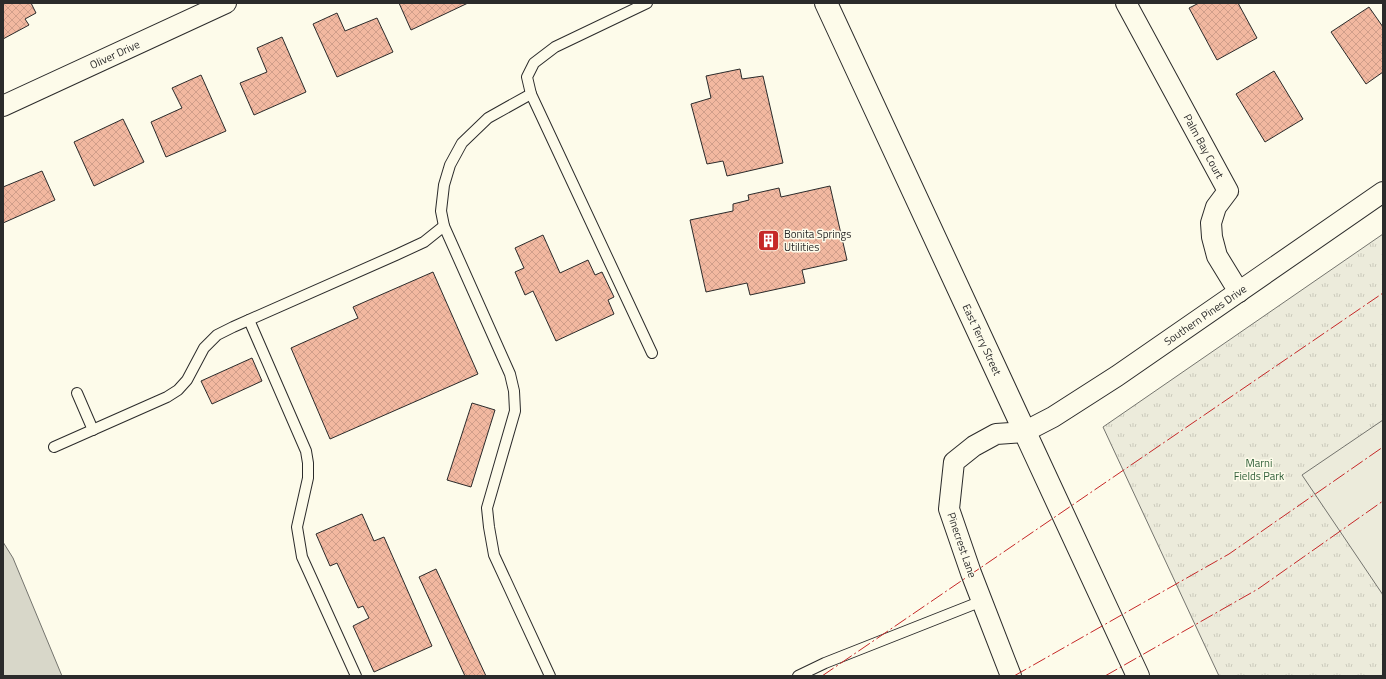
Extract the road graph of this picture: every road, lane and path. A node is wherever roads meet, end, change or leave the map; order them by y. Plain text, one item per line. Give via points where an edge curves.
1 (226, 3) edge
2 (647, 3) edge
3 (826, 3) edge
4 (1126, 3) edge
5 (531, 94) junction
6 (3, 106) edge
7 (1383, 192) edge
8 (444, 226) junction
9 (1239, 292) junction
10 (249, 320) junction
11 (652, 353) dead end
12 (77, 393) dead end
13 (93, 430) junction
14 (1024, 432) junction
15 (54, 447) dead end
16 (982, 601) junction
17 (356, 676) edge
18 (550, 676) edge
19 (798, 676) edge
20 (1011, 676) edge
21 (1138, 676) edge

1 - 6 street, Oliver Drive
2 - 5 lane via 555,47 534,63 527,77
3 - 14 street, East Terry Street
4 - 9 street, Palm Bay Court via 1228,190 1216,207 1211,223 1212,237 1217,256
5 - 8 lane via 488,118 462,143 450,165 444,185 441,212
5 - 11 lane
7 - 9 street, Southern Pines Drive
8 - 10 lane via 424,242
8 - 18 lane via 510,374 515,411 487,508 488,521 494,555
9 - 14 street, Southern Pines Drive via 1118,376
10 - 13 lane via 217,335 204,348 187,380 178,390
10 - 17 lane via 306,451 308,478 297,527 302,557
12 - 13 lane
13 - 15 lane
14 - 16 street, Pinecrest Lane via 996,434 974,446 954,462 949,509
14 - 21 street, East Terry Street
16 - 19 lane via 824,663
16 - 20 street, Pinecrest Lane

